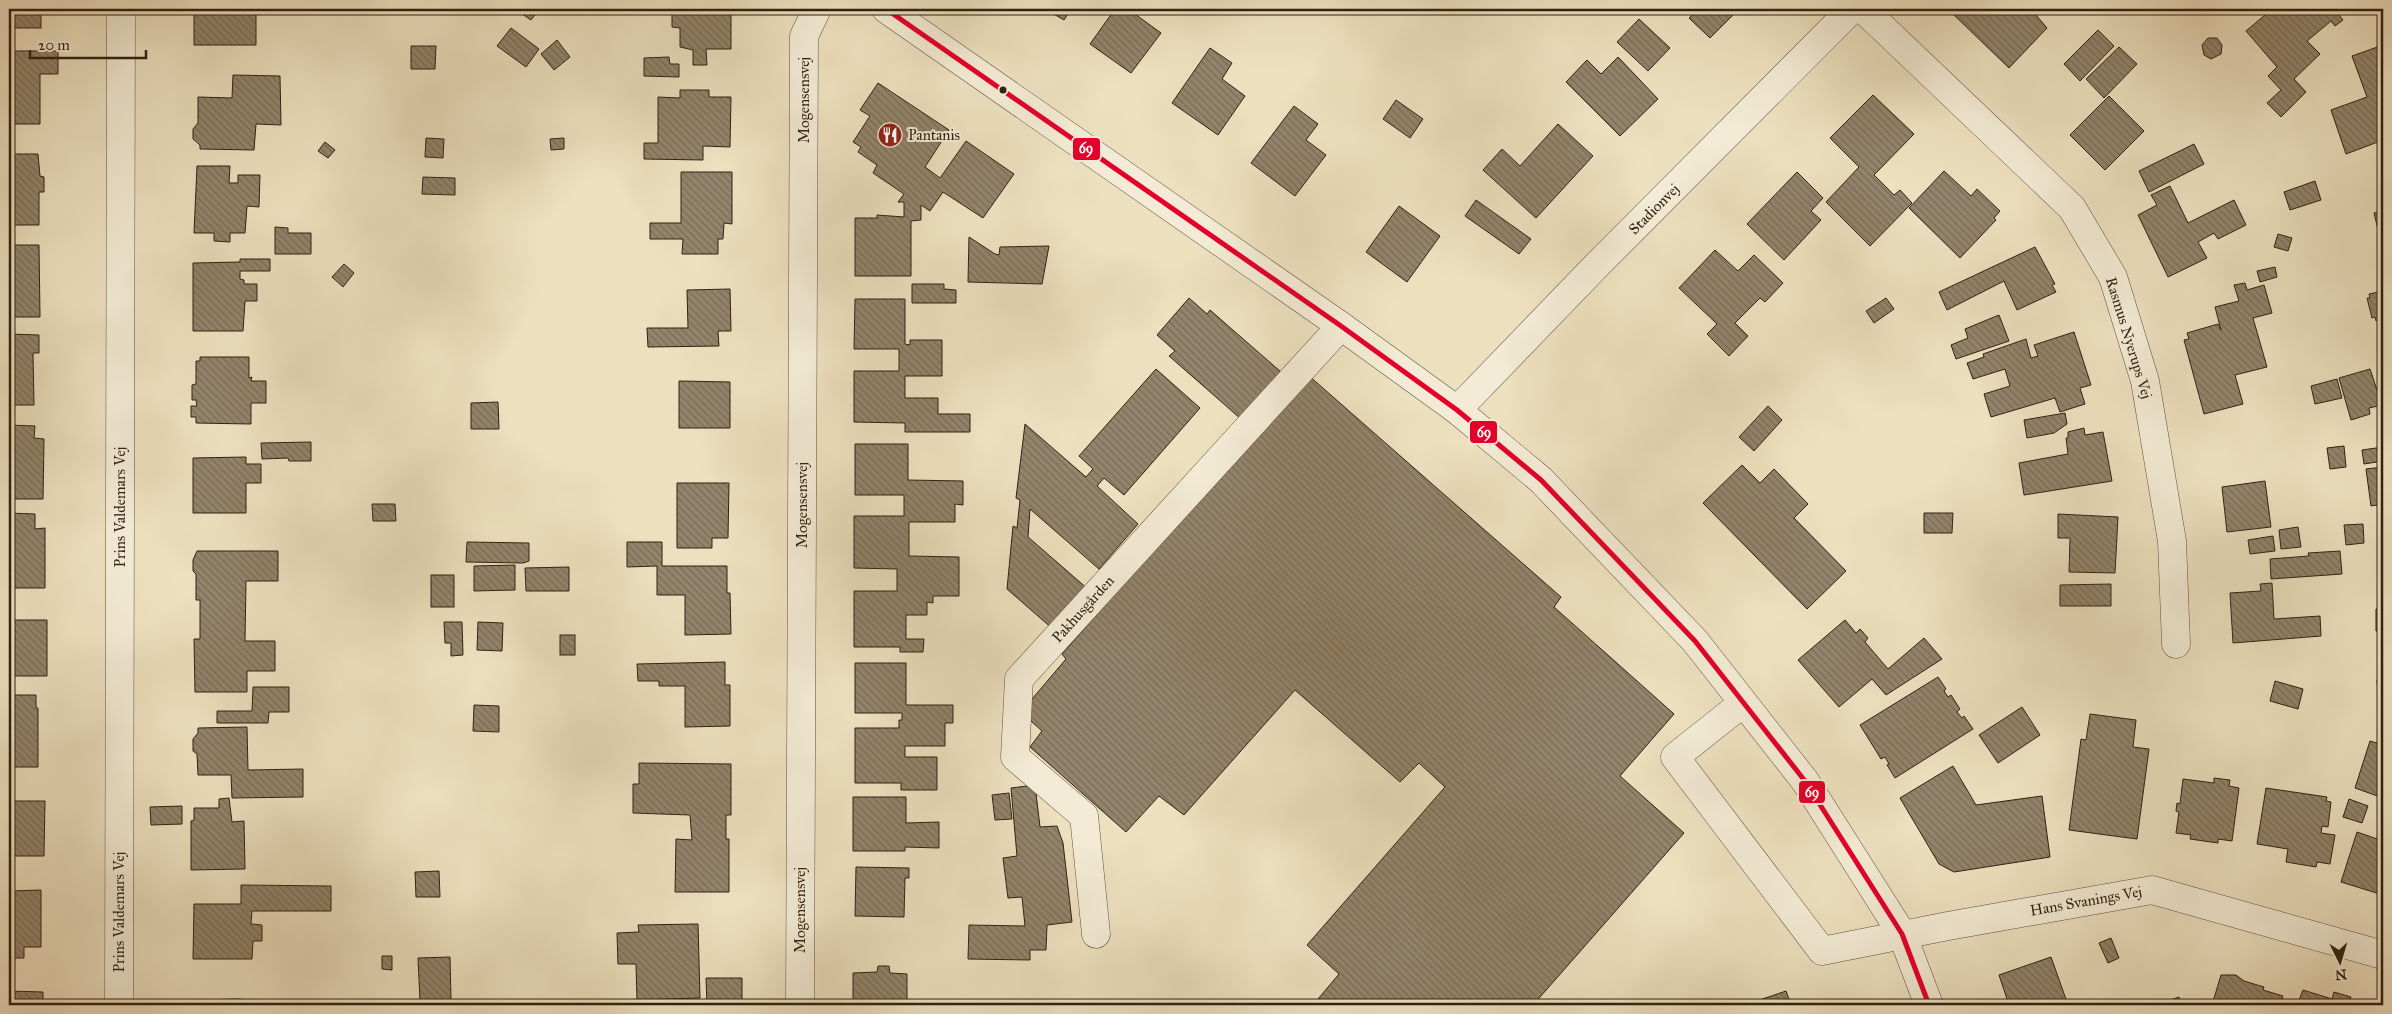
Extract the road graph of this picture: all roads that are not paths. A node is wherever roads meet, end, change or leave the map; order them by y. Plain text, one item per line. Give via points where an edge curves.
1 (121, 9) edge
2 (817, 9) edge
3 (886, 9) edge
4 (1852, 9) edge
5 (1863, 9) edge
6 (1341, 326) junction
7 (1457, 410) junction
8 (2176, 644) dead end
9 (1743, 703) junction
10 (1096, 934) dead end
11 (1902, 934) junction
12 (2383, 955) edge
13 (119, 1005) edge
14 (800, 1005) edge
15 (1929, 1005) edge

1 - 13 street, Prins Valdemars Vej
2 - 14 street, Mogensensvej via 804,36
3 - 6 street
4 - 7 street, Stadionvej
5 - 8 street, Rasmus Nyerups Vej via 2072,208 2113,277 2145,380 2172,541
6 - 7 street
6 - 10 street, Pakhusgården via 1019,679 1015,757 1084,816
7 - 9 street via 1541,480 1695,642
9 - 11 street via 1805,781
9 - 11 street, Hans Svanings Vej via 1675,757 1822,951
11 - 12 street, Hans Svanings Vej via 2152,890
11 - 15 street

